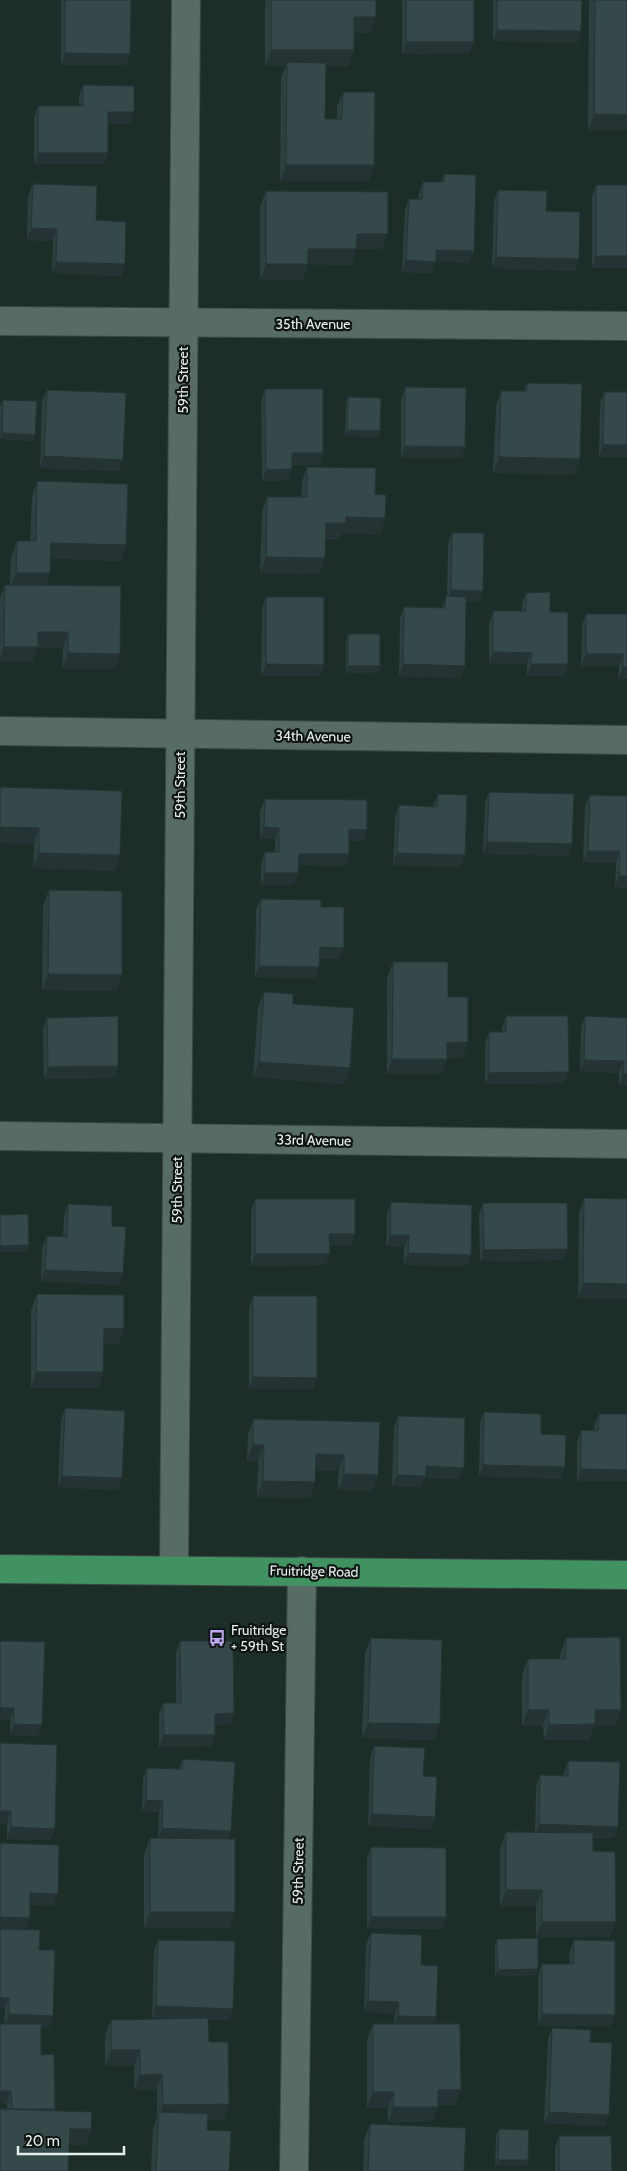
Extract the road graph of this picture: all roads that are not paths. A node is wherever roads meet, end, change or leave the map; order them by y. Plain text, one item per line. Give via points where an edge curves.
1 (186, 0) edge
2 (0, 321) edge
3 (184, 323) junction
4 (627, 326) edge
5 (0, 731) edge
6 (180, 734) junction
7 (627, 740) edge
8 (0, 1136) edge
9 (177, 1138) junction
10 (627, 1144) edge
11 (0, 1569) edge
12 (174, 1570) junction
13 (302, 1571) junction
14 (627, 1574) edge
15 (294, 2171) edge

1 - 3 street, 59th Street
2 - 3 street, 35th Avenue
3 - 4 street, 35th Avenue
3 - 6 street, 59th Street
5 - 6 street, 34th Avenue
6 - 7 street, 34th Avenue
6 - 9 street, 59th Street
8 - 9 street, 33rd Avenue
9 - 10 street, 33rd Avenue
9 - 12 street, 59th Street
11 - 12 main road, Fruitridge Road
12 - 13 main road, Fruitridge Road
13 - 14 main road, Fruitridge Road
13 - 15 street, 59th Street

